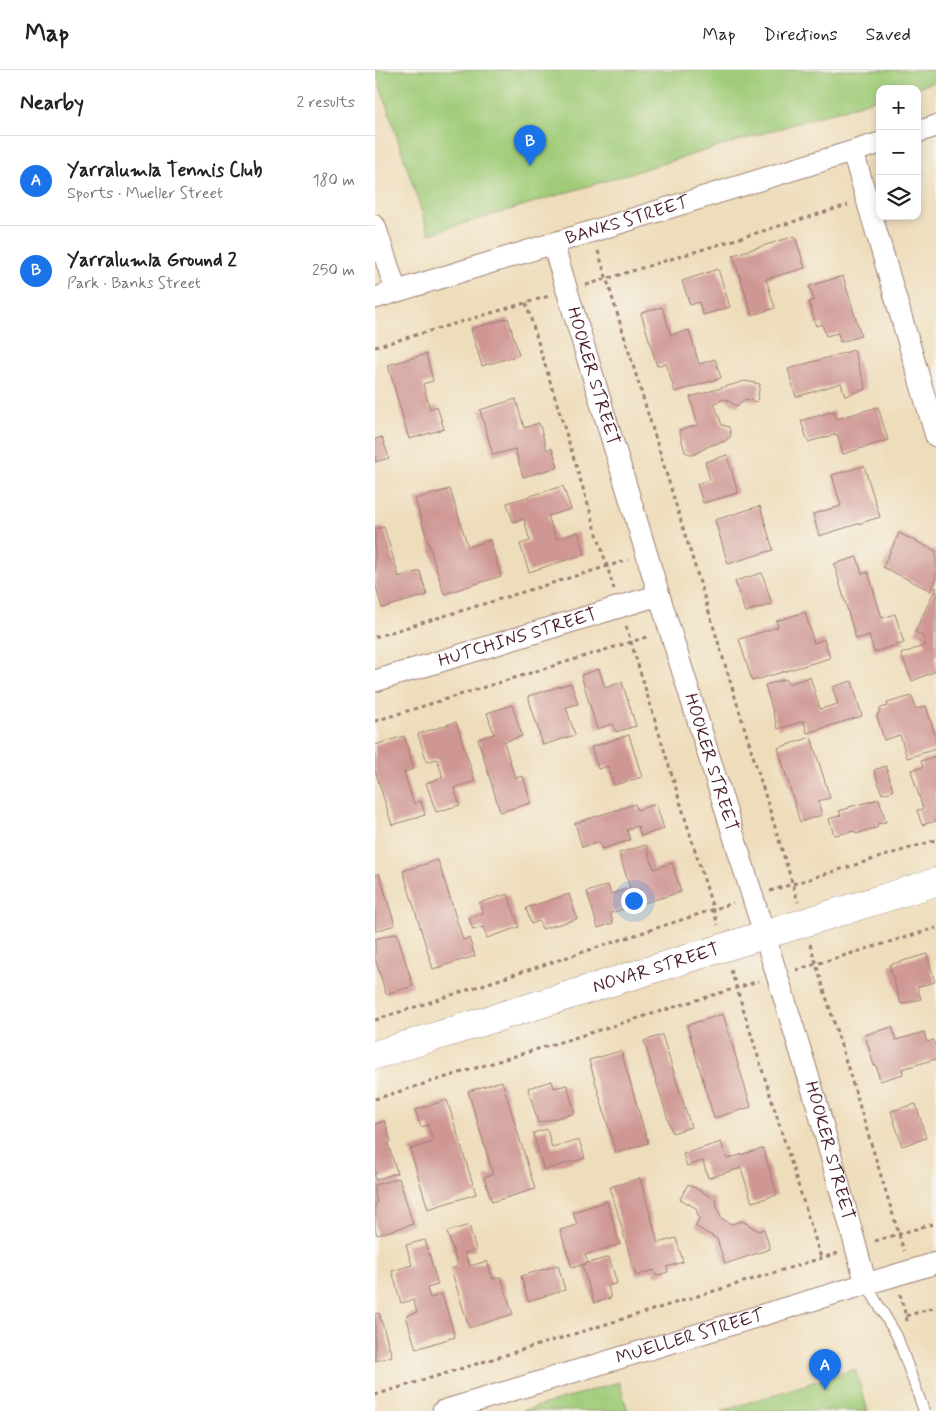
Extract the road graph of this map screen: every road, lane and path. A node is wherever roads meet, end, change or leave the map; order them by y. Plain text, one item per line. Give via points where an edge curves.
1 (936, 126) edge
2 (921, 131) edge
3 (876, 144) edge
4 (853, 152) junction
5 (867, 200) junction
6 (375, 226) edge
7 (592, 232) junction
8 (553, 244) junction
9 (606, 279) junction
10 (567, 291) junction
11 (396, 292) junction
12 (375, 298) edge
13 (526, 303) junction
14 (375, 347) edge
15 (936, 436) edge
16 (646, 554) junction
17 (607, 566) junction
18 (659, 596) junction
19 (620, 607) junction
20 (670, 630) junction
21 (375, 637) edge
22 (631, 642) junction
23 (375, 681) edge
24 (375, 721) edge
25 (936, 840) edge
26 (936, 882) edge
27 (793, 884) junction
28 (752, 897) junction
29 (713, 909) junction
30 (804, 923) junction
31 (936, 928) edge
32 (764, 935) junction
33 (725, 948) junction
34 (816, 963) junction
35 (776, 976) junction
36 (737, 988) junction
37 (375, 1020) edge
38 (375, 1055) edge
39 (375, 1099) edge
40 (936, 1223) edge
41 (899, 1234) junction
42 (855, 1248) junction
43 (821, 1258) junction
44 (936, 1263) edge
45 (911, 1271) junction
46 (866, 1284) junction
47 (936, 1307) edge
48 (906, 1316) dead end
49 (375, 1395) edge
50 (443, 1411) edge
51 (924, 1411) edge

1 - 2 street
3 - 4 street, BANKS STREET
4 - 5 street
4 - 7 street, BANKS STREET
5 - 9 path
5 - 15 street
6 - 11 street
7 - 8 street, BANKS STREET
7 - 9 path
8 - 10 street, HOOKER STREET
8 - 11 street, BANKS STREET
9 - 10 path
9 - 27 path
10 - 13 path
10 - 16 street, HOOKER STREET
11 - 12 street, BANKS STREET
13 - 14 path
13 - 17 path
16 - 17 path
16 - 18 street, HOOKER STREET
17 - 19 path
17 - 21 path
18 - 19 street, HUTCHINS STREET
18 - 20 street, HOOKER STREET
19 - 22 path
19 - 23 street, HUTCHINS STREET
20 - 22 path
20 - 28 street, HOOKER STREET
22 - 24 path
22 - 29 path
25 - 27 path
26 - 30 main road, NOVAR STREET
27 - 28 path
27 - 30 path
28 - 29 path
28 - 32 street, HOOKER STREET
29 - 33 path
29 - 37 path
30 - 32 main road, NOVAR STREET
30 - 34 path
31 - 34 path
32 - 33 main road, NOVAR STREET
32 - 35 street, HOOKER STREET
33 - 36 path
33 - 38 main road, NOVAR STREET
34 - 35 path
34 - 41 path
35 - 36 path
35 - 42 street, HOOKER STREET via 815,1101
36 - 39 path
36 - 43 path
40 - 41 path
41 - 42 path
41 - 45 path
42 - 43 path
42 - 46 street, HOOKER STREET
43 - 49 path
44 - 45 street, MUELLER STREET
45 - 46 street, MUELLER STREET
46 - 50 street, MUELLER STREET
46 - 51 lane via 897,1336
47 - 48 path

